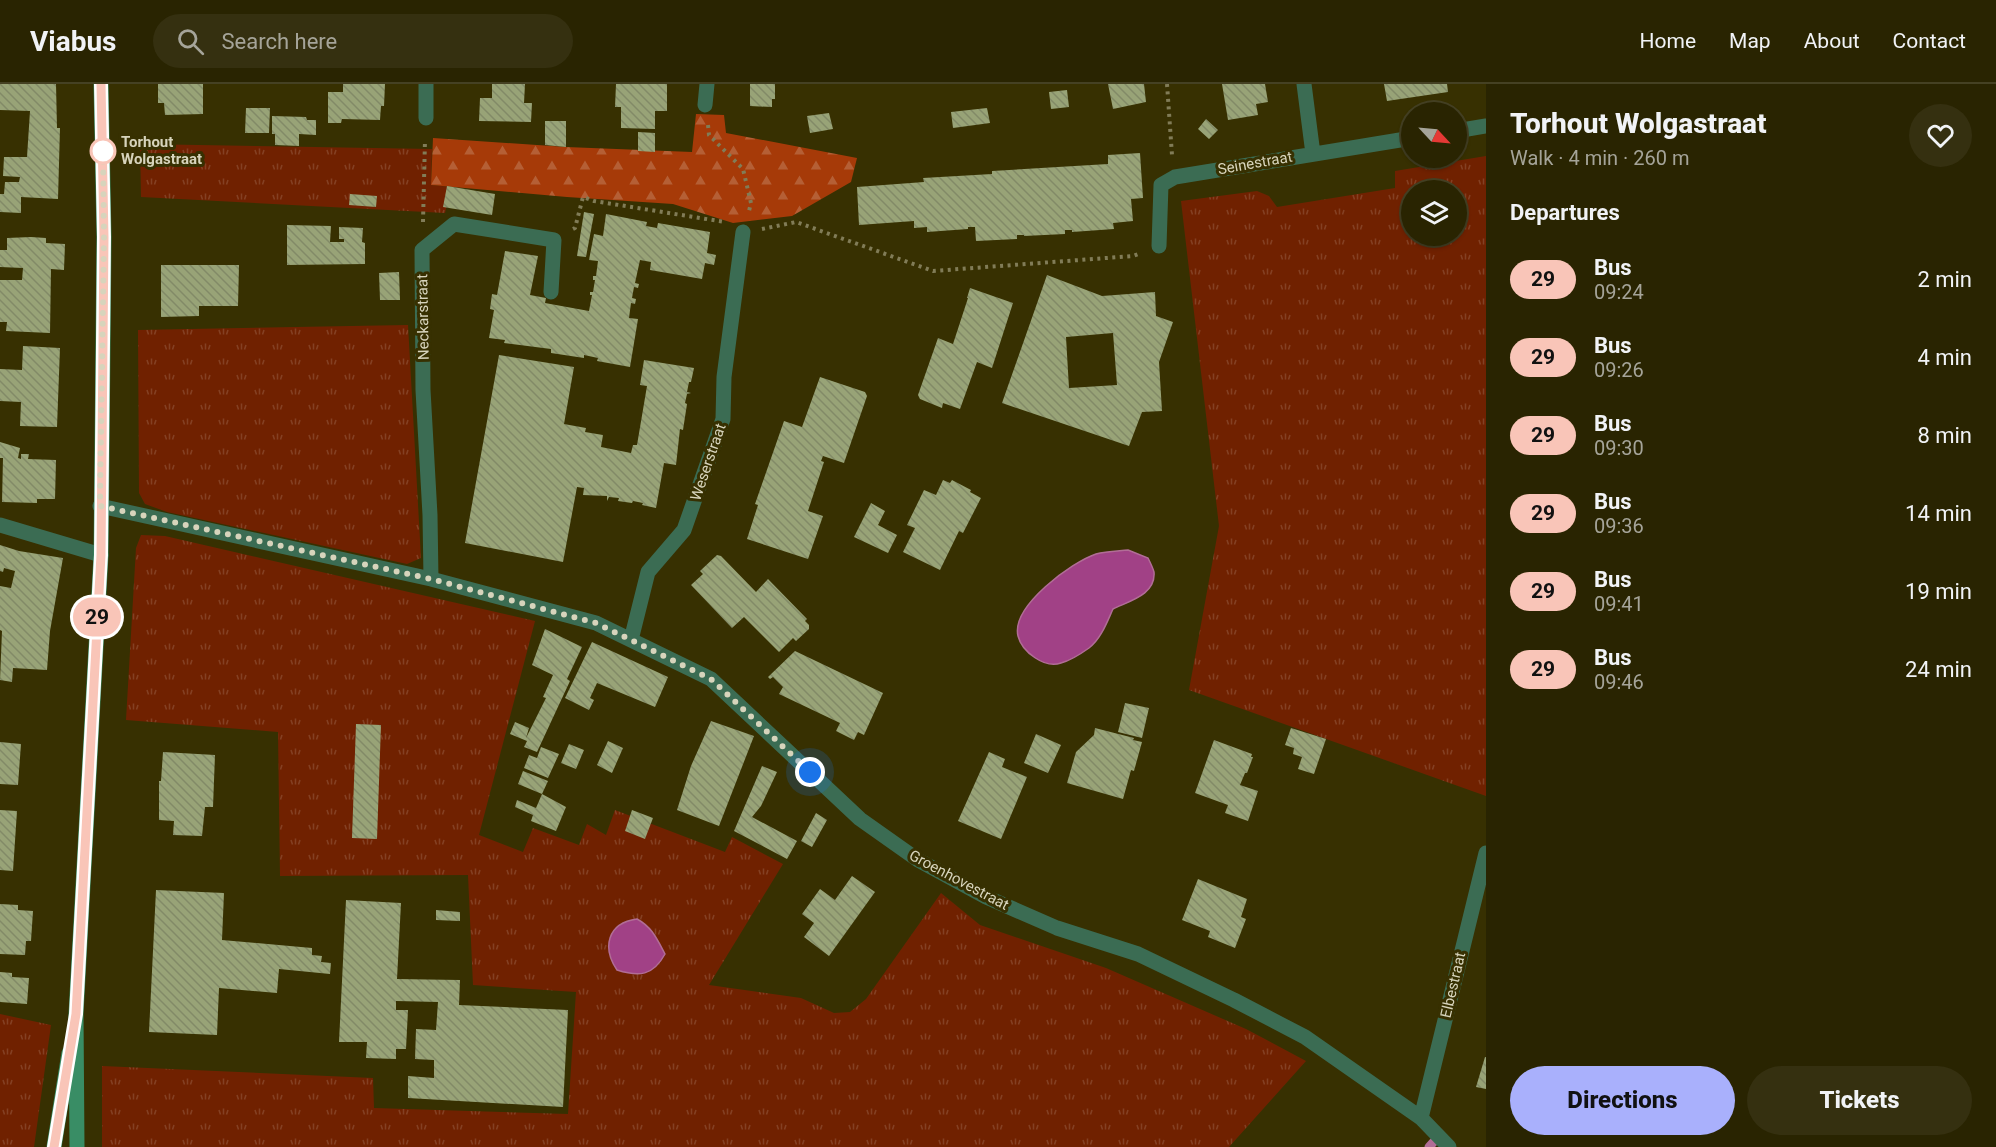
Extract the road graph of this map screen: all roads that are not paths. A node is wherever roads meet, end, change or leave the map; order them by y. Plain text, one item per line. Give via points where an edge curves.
1 (101, 84) edge
2 (426, 84) edge
3 (707, 84) edge
4 (1304, 84) edge
5 (705, 105) road end
6 (426, 118) road end
7 (1486, 126) edge
8 (1467, 129) edge
9 (1401, 140) edge
10 (1313, 154) junction
11 (743, 232) road end
12 (1159, 246) road end
13 (551, 292) dead end
14 (100, 506) junction
15 (0, 525) edge
16 (101, 555) junction
17 (431, 579) junction
18 (631, 640) junction
19 (1486, 853) edge
20 (76, 1014) junction
21 (1421, 1118) junction
22 (54, 1147) edge
23 (77, 1147) edge
24 (1449, 1147) edge

1 - 14 street via 104,237
2 - 6 street
3 - 5 street
4 - 10 street
7 - 8 street
9 - 10 street, Seinestraat
10 - 12 street, Seinestraat via 1175,177 1161,185
11 - 18 street, Weserstraat via 724,377 723,419 684,530 648,572
13 - 17 street, Neckarstraat via 554,240 454,225 422,250
14 - 16 street
14 - 17 street, Groenhovestraat
15 - 16 street
16 - 20 street
17 - 18 street, Groenhovestraat via 596,623
18 - 21 street, Groenhovestraat via 711,679 860,819 918,860 986,897 1057,928 1138,954 1234,1000 1305,1037
19 - 21 street, Elbestraat
20 - 22 street
20 - 23 street
21 - 24 street, Groenhovestraat

